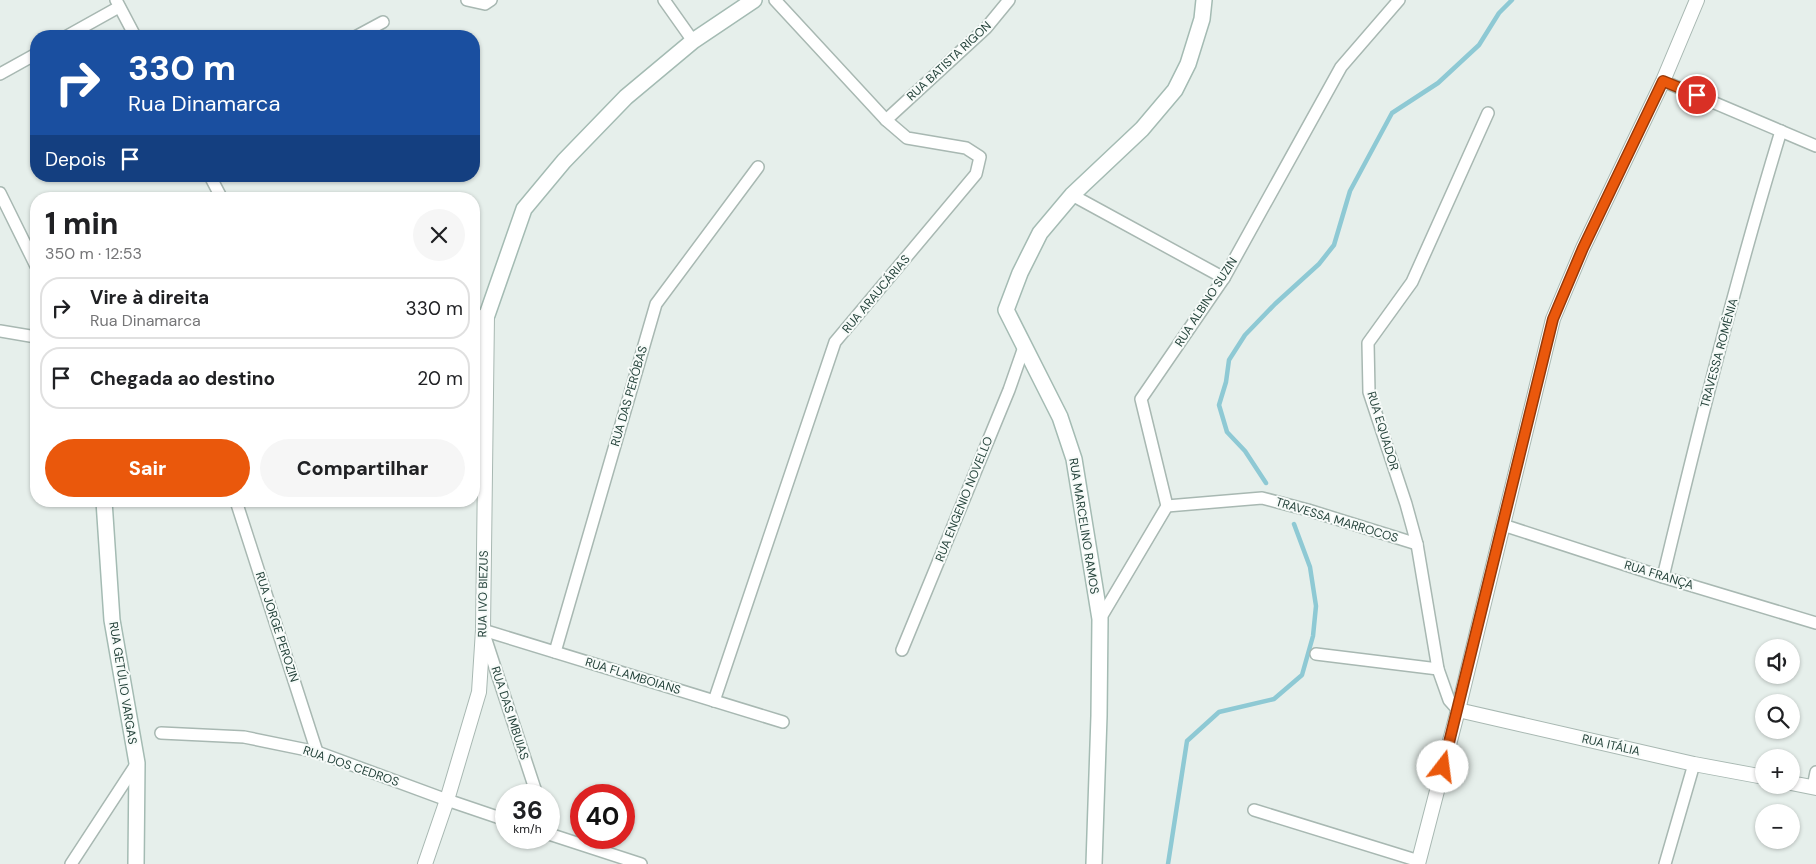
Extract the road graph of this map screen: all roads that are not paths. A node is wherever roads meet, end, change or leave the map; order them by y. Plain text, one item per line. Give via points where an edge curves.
1 (467, 0) edge
2 (491, 0) edge
3 (664, 0) edge
4 (754, 0) edge
5 (775, 0) edge
6 (1009, 0) edge
7 (1204, 0) edge
8 (1399, 0) edge
9 (1697, 0) edge
10 (118, 3) edge
11 (383, 22) dead end
12 (76, 30) edge
13 (132, 30) edge
14 (368, 30) edge
15 (693, 41) junction
16 (30, 57) edge
17 (0, 74) edge
18 (1663, 81) junction
19 (1488, 113) dead end
20 (886, 120) junction
21 (1781, 131) junction
22 (1816, 146) edge
23 (758, 166) dead end
24 (0, 193) edge
25 (1072, 195) junction
26 (30, 254) edge
27 (1224, 278) junction
28 (480, 319) edge
29 (0, 331) edge
30 (30, 335) edge
31 (1024, 346) junction
32 (1167, 506) junction
33 (104, 507) edge
34 (238, 507) edge
35 (479, 507) edge
36 (1503, 525) junction
37 (1417, 544) junction
38 (1663, 577) junction
39 (1100, 619) junction
40 (1816, 623) edge
41 (483, 630) junction
42 (902, 650) dead end
43 (555, 652) junction
44 (1316, 654) dead end
45 (1438, 669) junction
46 (714, 702) junction
47 (1458, 710) junction
48 (783, 722) dead end
49 (161, 733) dead end
50 (318, 752) junction
51 (137, 764) junction
52 (1694, 764) junction
53 (1816, 772) edge
54 (1755, 776) edge
55 (533, 784) edge
56 (1800, 785) edge
57 (1814, 787) edge
58 (447, 800) junction
59 (1254, 810) dead end
60 (495, 816) edge
61 (560, 837) edge
62 (72, 863) edge
63 (1418, 863) edge
64 (136, 864) edge
65 (425, 864) edge
66 (641, 864) edge
67 (1094, 864) edge
68 (1665, 864) edge

1 - 2 street via 485,4
3 - 15 street
4 - 15 main road
5 - 20 street, RUA ARAUCÁRIAS
6 - 20 street, RUA BATISTA RIGON via 986,28
7 - 25 main road, RUA MARCELINO RAMOS via 1194,46 1175,90 1142,129
8 - 27 street, RUA ALBINO SUZIN via 1341,67
9 - 18 street
10 - 12 street
10 - 13 street
11 - 14 street
15 - 28 main road via 626,97 564,161 524,209
16 - 17 street
18 - 21 street
18 - 36 street via 1583,248 1553,319
19 - 37 street, RUA EQUADOR via 1412,282 1368,343 1369,392
20 - 46 street, RUA ARAUCÁRIAS via 907,138 966,148 980,157 976,174 836,342
21 - 22 street
21 - 38 street, TRAVESSA ROMÊNIA via 1709,386
23 - 43 street, RUA DAS PERÓBAS via 656,304
24 - 26 street
25 - 27 street
25 - 31 main road, RUA MARCELINO RAMOS via 1040,233 1006,310
27 - 32 street, RUA ALBINO SUZIN via 1141,399
29 - 30 street
31 - 39 main road, RUA MARCELINO RAMOS via 1060,417 1074,459
31 - 42 street, RUA ENGENIO NOVELLO
32 - 37 street, TRAVESSA MARROCOS via 1262,498
32 - 39 street
33 - 51 main road, RUA GETÚLIO VARGAS via 112,620
34 - 50 street, RUA JORGE PEROZIN
35 - 41 street, RUA IVO BIEZUS
36 - 38 street, RUA FRANÇA
36 - 47 street
37 - 45 street, RUA EQUADOR
38 - 40 street, RUA FRANÇA
39 - 67 main road, RUA MARCELINO RAMOS
41 - 43 street, RUA FLAMBOIANS
41 - 55 street, RUA DAS IMBUIAS
41 - 58 street, RUA IVO BIEZUS via 479,692
43 - 46 street, RUA FLAMBOIANS
44 - 45 street
45 - 47 street, RUA EQUADOR via 1449,700
46 - 48 street, RUA FLAMBOIANS
47 - 52 street, RUA ITÁLIA
47 - 63 street
49 - 50 street, RUA DOS CEDROS via 244,737
50 - 58 street, RUA DOS CEDROS
51 - 62 street
51 - 64 main road, RUA GETÚLIO VARGAS
52 - 54 street, RUA ITÁLIA
52 - 68 street
53 - 57 street
56 - 57 street
58 - 60 street, RUA DOS CEDROS
58 - 65 street, RUA IVO BIEZUS
59 - 63 street
61 - 66 street

